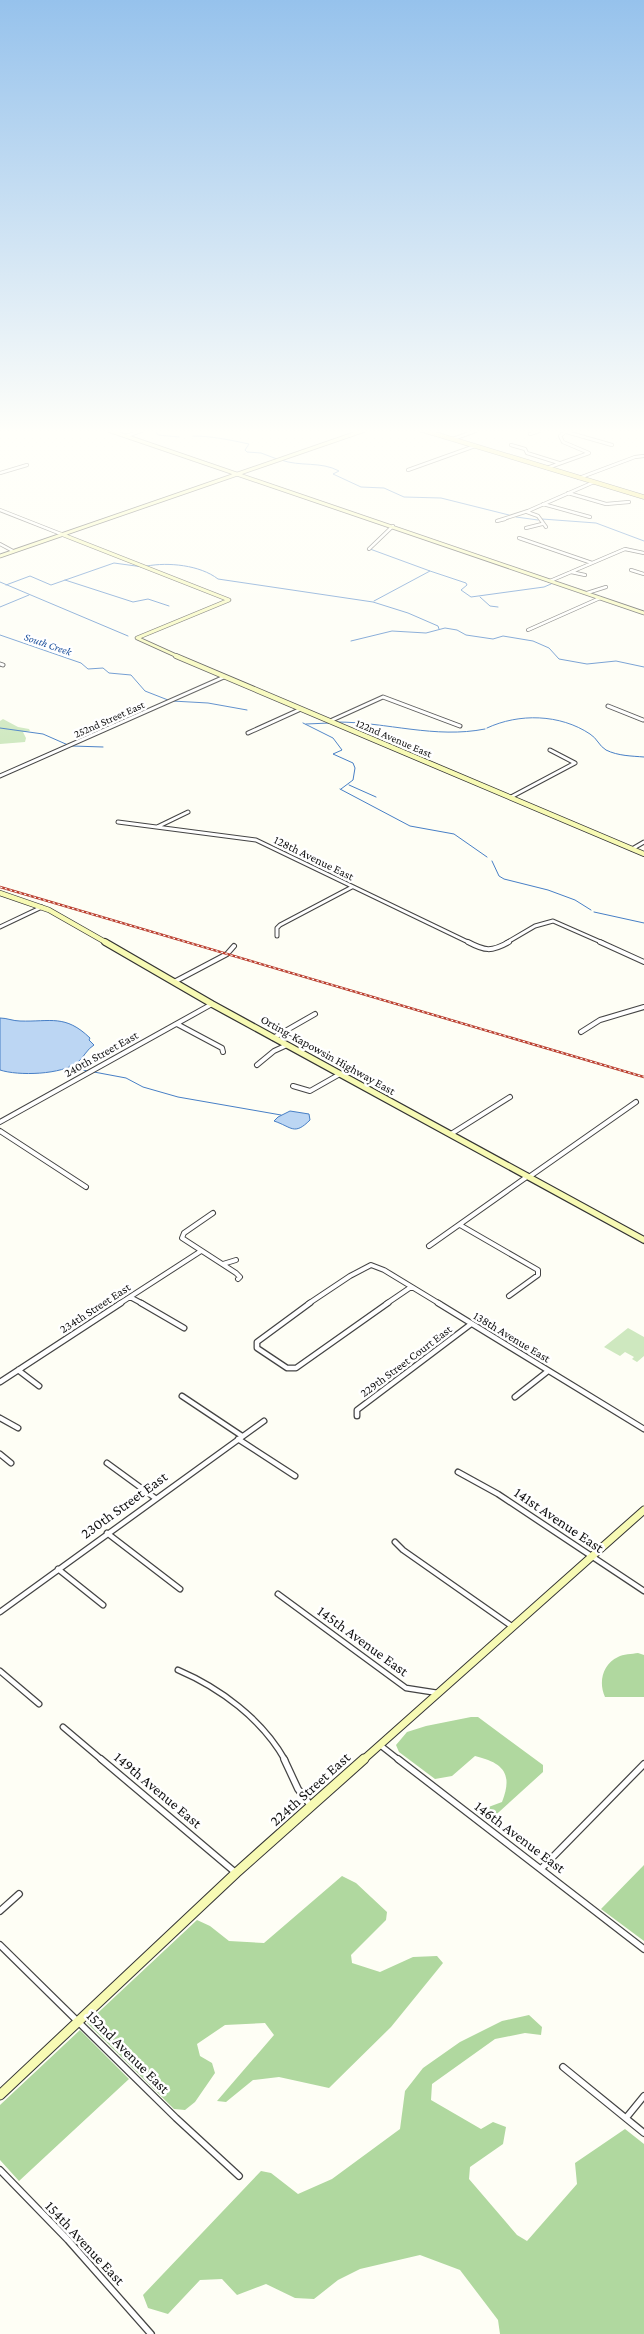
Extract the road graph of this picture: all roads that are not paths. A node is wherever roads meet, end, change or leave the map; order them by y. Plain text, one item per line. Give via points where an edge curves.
1 (50, 538) edge
2 (71, 538) edge
3 (381, 538) edge
4 (427, 538) edge
5 (519, 538) dead end
6 (0, 544) edge
7 (369, 549) dead end
8 (13, 551) junction
9 (643, 552) edge
10 (0, 556) edge
11 (592, 563) junction
12 (631, 570) dead end
13 (644, 570) edge
14 (571, 572) junction
15 (638, 572) junction
16 (644, 574) edge
17 (585, 576) dead end
18 (550, 581) junction
19 (606, 587) dead end
20 (587, 593) junction
21 (600, 598) junction
22 (644, 613) edge
23 (528, 630) dead end
24 (224, 676) junction
25 (382, 698) joint
26 (608, 706) dead end
27 (300, 709) junction
28 (644, 714) edge
29 (638, 717) junction
30 (643, 720) dead end
31 (330, 721) junction
32 (460, 726) dead end
33 (248, 733) dead end
34 (550, 750) dead end
35 (0, 776) edge
36 (511, 797) junction
37 (188, 812) dead end
38 (118, 822) dead end
39 (158, 827) junction
40 (644, 842) edge
41 (632, 849) junction
42 (644, 854) edge
43 (352, 887) junction
44 (0, 893) edge
45 (42, 907) junction
46 (551, 921) joint
47 (0, 928) edge
48 (276, 936) dead end
49 (234, 946) dead end
50 (490, 950) joint
51 (644, 962) edge
52 (174, 982) junction
53 (212, 1004) junction
54 (644, 1007) edge
55 (315, 1014) dead end
56 (177, 1024) junction
57 (581, 1032) dead end
58 (273, 1038) junction
59 (287, 1045) junction
60 (223, 1052) dead end
61 (257, 1065) dead end
62 (340, 1074) junction
63 (329, 1081) joint
64 (293, 1086) dead end
65 (510, 1097) dead end
66 (636, 1102) dead end
67 (0, 1122) edge
68 (0, 1131) edge
69 (451, 1134) junction
70 (528, 1177) junction
71 (86, 1187) dead end
72 (213, 1213) dead end
73 (460, 1224) junction
74 (644, 1240) edge
75 (429, 1246) dead end
76 (201, 1251) junction
77 (236, 1260) dead end
78 (223, 1264) junction
79 (238, 1279) dead end
80 (411, 1287) junction
81 (509, 1296) dead end
82 (130, 1297) junction
83 (472, 1324) junction
84 (184, 1328) dead end
85 (18, 1370) junction
86 (548, 1371) junction
87 (0, 1382) edge
88 (39, 1386) dead end
89 (182, 1396) dead end
90 (515, 1397) dead end
91 (357, 1416) dead end
92 (0, 1418) edge
93 (264, 1421) dead end
94 (18, 1428) dead end
95 (644, 1429) edge
96 (240, 1437) junction
97 (0, 1454) edge
98 (107, 1463) dead end
99 (11, 1464) dead end
100 (458, 1472) dead end
101 (295, 1476) dead end
102 (155, 1498) junction
103 (644, 1510) edge
104 (108, 1533) junction
105 (395, 1542) dead end
106 (591, 1557) junction
107 (58, 1569) junction
108 (180, 1589) dead end
109 (644, 1591) edge
110 (278, 1594) dead end
111 (103, 1605) dead end
112 (0, 1612) edge
113 (512, 1627) junction
114 (178, 1670) dead end
115 (0, 1671) edge
116 (438, 1693) junction
117 (39, 1704) dead end
118 (63, 1727) dead end
119 (380, 1745) junction
120 (644, 1764) edge
121 (311, 1806) junction
122 (541, 1869) junction
123 (236, 1873) junction
124 (19, 1894) dead end
125 (0, 1911) edge
126 (0, 1945) edge
127 (644, 1949) edge
128 (78, 2021) junction
129 (563, 2067) dead end
130 (0, 2095) edge
131 (644, 2096) edge
132 (626, 2118) junction
133 (644, 2133) edge
134 (0, 2170) edge
135 (239, 2176) dead end
136 (151, 2334) edge

1 - 8 street
2 - 24 street, 122nd Avenue East via 228,600 137,638
3 - 7 street
4 - 18 street
5 - 11 street
6 - 8 street
8 - 10 street
9 - 11 street via 627,548
11 - 14 street
12 - 15 street
13 - 15 street
14 - 17 street
14 - 18 street
15 - 16 street
18 - 20 street
19 - 20 street
20 - 21 street
21 - 22 street
21 - 23 street
24 - 27 street, 122nd Avenue East
24 - 35 street, 252nd Street East
25 - 31 street
25 - 32 street via 390,698
26 - 29 street
27 - 31 street, 122nd Avenue East
27 - 33 street
28 - 29 street
29 - 30 street
31 - 36 street, 122nd Avenue East
34 - 36 street via 574,761 573,764
36 - 41 street, 122nd Avenue East
37 - 39 street
38 - 39 street, 128th Avenue East
39 - 43 street, 128th Avenue East via 256,840
40 - 41 street
41 - 42 street, 122nd Avenue East
43 - 48 street via 280,925
43 - 50 street, 128th Avenue East via 473,945
44 - 45 street, Orting-Kapowsin Highway East
45 - 47 street
45 - 52 street, Orting-Kapowsin Highway East
46 - 50 street via 543,922
46 - 51 street
49 - 52 street via 227,954
52 - 53 street, Orting-Kapowsin Highway East
53 - 56 street, 240th Street East
53 - 58 street, Orting-Kapowsin Highway East
54 - 57 street via 600,1020
55 - 58 street
56 - 60 street via 222,1048
56 - 67 street, 240th Street East
58 - 59 street, Orting-Kapowsin Highway East
59 - 61 street
59 - 62 street, Orting-Kapowsin Highway East
62 - 63 street
62 - 69 street, Orting-Kapowsin Highway East
63 - 64 street via 305,1092
65 - 69 street
66 - 70 street
68 - 71 street
69 - 70 street, Orting-Kapowsin Highway East
70 - 73 street
70 - 74 street, Orting-Kapowsin Highway East
72 - 76 street via 182,1236
73 - 75 street
73 - 81 street via 539,1271
76 - 78 street
76 - 82 street, 234th Street East
77 - 78 street
78 - 79 street via 236,1273
80 - 80 street, 138th Avenue East via 294,1369 287,1368 256,1346 262,1338 369,1265
80 - 83 street, 138th Avenue East
82 - 84 street
82 - 85 street, 234th Street East
83 - 86 street, 138th Avenue East
83 - 91 street, 229th Street Court East via 357,1410
85 - 87 street, 234th Street East
85 - 88 street
86 - 90 street
86 - 95 street, 138th Avenue East
89 - 96 street
92 - 94 street
93 - 96 street, 230th Street East
96 - 101 street
96 - 102 street, 230th Street East
97 - 99 street
98 - 102 street
100 - 106 street, 141st Avenue East via 498,1494
102 - 104 street, 230th Street East
103 - 106 street, 224th Street East
104 - 107 street, 230th Street East
104 - 108 street
105 - 113 street
106 - 109 street, 141st Avenue East
106 - 113 street, 224th Street East
107 - 111 street
107 - 112 street, 230th Street East
110 - 116 street, 145th Avenue East via 406,1688
113 - 116 street, 224th Street East
114 - 121 street via 203,1681 262,1729 287,1764 297,1791
115 - 117 street
116 - 119 street, 224th Street East
118 - 123 street, 149th Avenue East
119 - 121 street, 224th Street East
119 - 122 street, 146th Avenue East
120 - 122 street
121 - 123 street, 224th Street East
122 - 127 street, 146th Avenue East
123 - 128 street, 224th Street East
124 - 125 street
126 - 128 street, 152nd Avenue East
128 - 130 street, 224th Street East
128 - 135 street, 152nd Avenue East
129 - 132 street
131 - 132 street
132 - 133 street
134 - 136 street, 154th Avenue East via 68,2240

